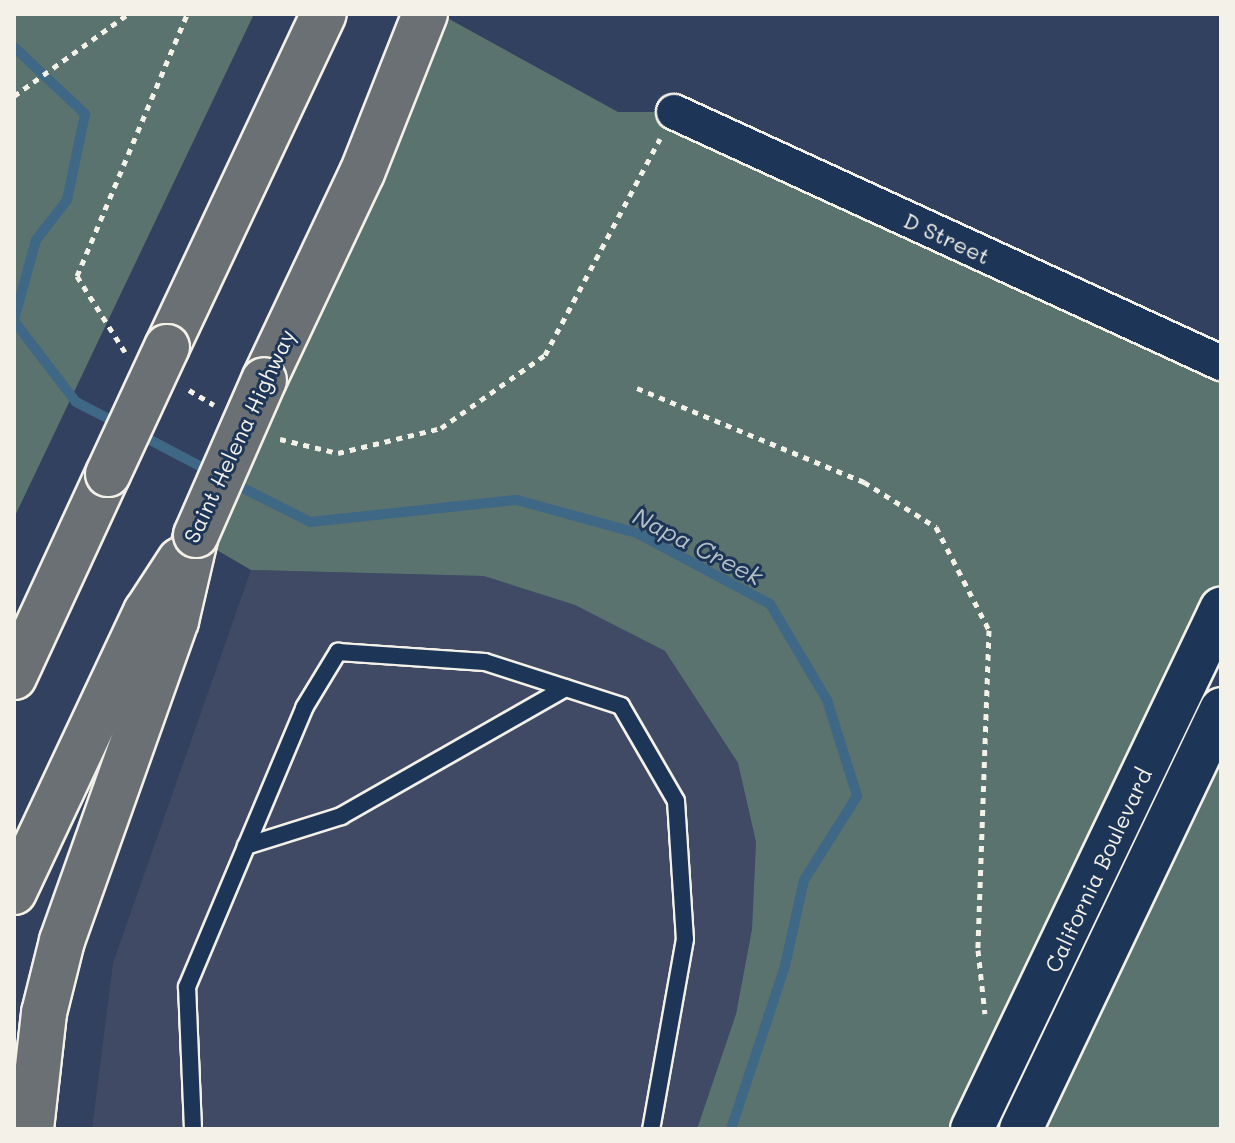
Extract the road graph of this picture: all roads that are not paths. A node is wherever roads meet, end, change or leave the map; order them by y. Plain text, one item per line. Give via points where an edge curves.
1 (324, 14) edge
2 (425, 14) edge
3 (674, 112) dead end
4 (1221, 363) edge
5 (108, 474) junction
6 (196, 535) junction
7 (1221, 609) edge
8 (14, 636) edge
9 (14, 677) edge
10 (565, 688) junction
11 (1221, 709) edge
12 (246, 846) junction
13 (14, 892) edge
14 (31, 1129) edge
15 (193, 1129) edge
16 (651, 1129) edge
17 (972, 1129) edge
18 (1021, 1129) edge

1 - 5 highway, bridge
2 - 6 highway, Saint Helena Highway, bridge via 362,173
3 - 4 street, D Street
5 - 8 highway
5 - 9 highway
6 - 13 highway, Saint Helena Highway via 146,612
6 - 14 highway via 176,621 62,941 44,1013
7 - 17 street, California Boulevard
10 - 12 lane via 341,816
10 - 12 lane via 485,662 338,652 304,708
10 - 16 lane via 621,706 676,801 685,939
11 - 18 street, California Boulevard
12 - 15 lane via 187,987

